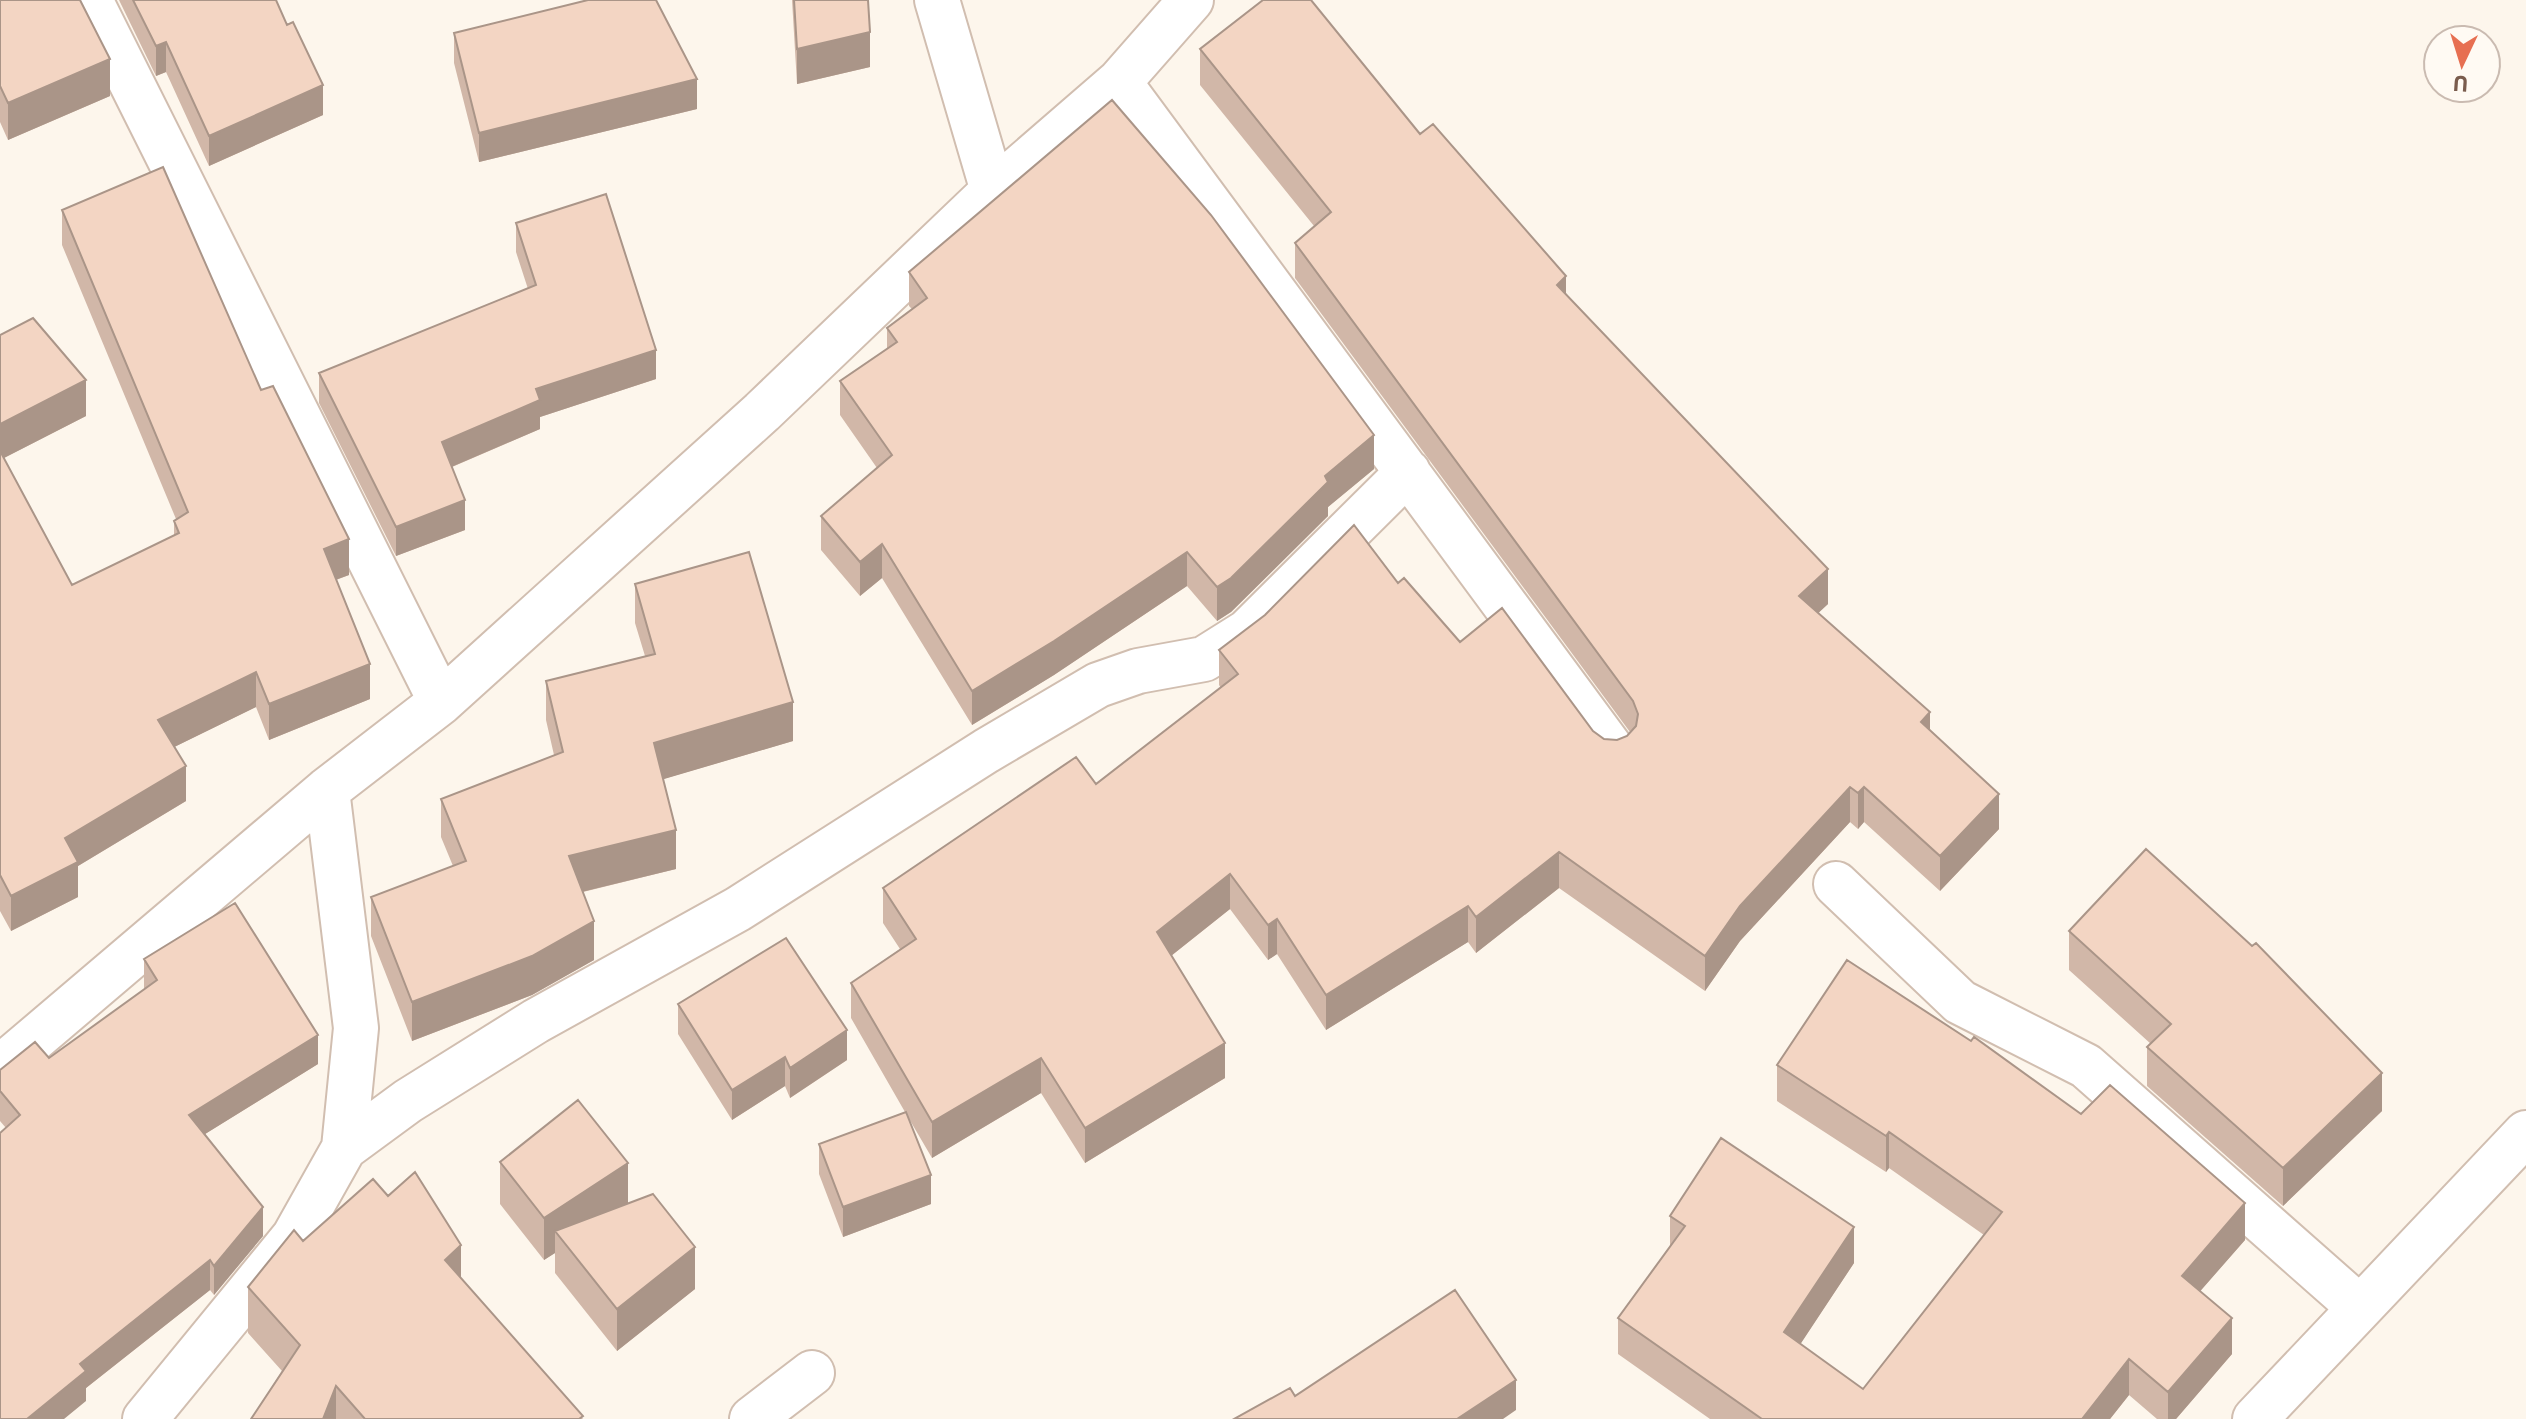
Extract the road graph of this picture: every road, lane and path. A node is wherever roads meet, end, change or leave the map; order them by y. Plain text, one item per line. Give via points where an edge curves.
1 (90, 0) edge
2 (937, 0) edge
3 (1191, 0) edge
4 (1119, 82) junction
5 (993, 191) junction
6 (1408, 472) junction
7 (441, 702) junction
8 (1613, 751) edge
9 (327, 790) junction
10 (1836, 884) dead end
11 (2, 1060) edge
12 (2526, 1133) edge
13 (344, 1148) junction
14 (2359, 1307) junction
15 (812, 1373) dead end
16 (145, 1419) edge
17 (752, 1419) edge
18 (2255, 1419) edge

1 - 7 street
2 - 5 street
3 - 4 street
4 - 5 street
4 - 6 street
5 - 7 street via 762,412
6 - 8 street
6 - 13 street via 1247,632 1204,659 1138,671 1098,685 738,909 536,1021
7 - 9 street
9 - 11 street
9 - 13 street via 356,1028
10 - 14 street via 1960,1002 2086,1066
12 - 14 street
13 - 16 street via 294,1237
14 - 18 street
15 - 17 street

